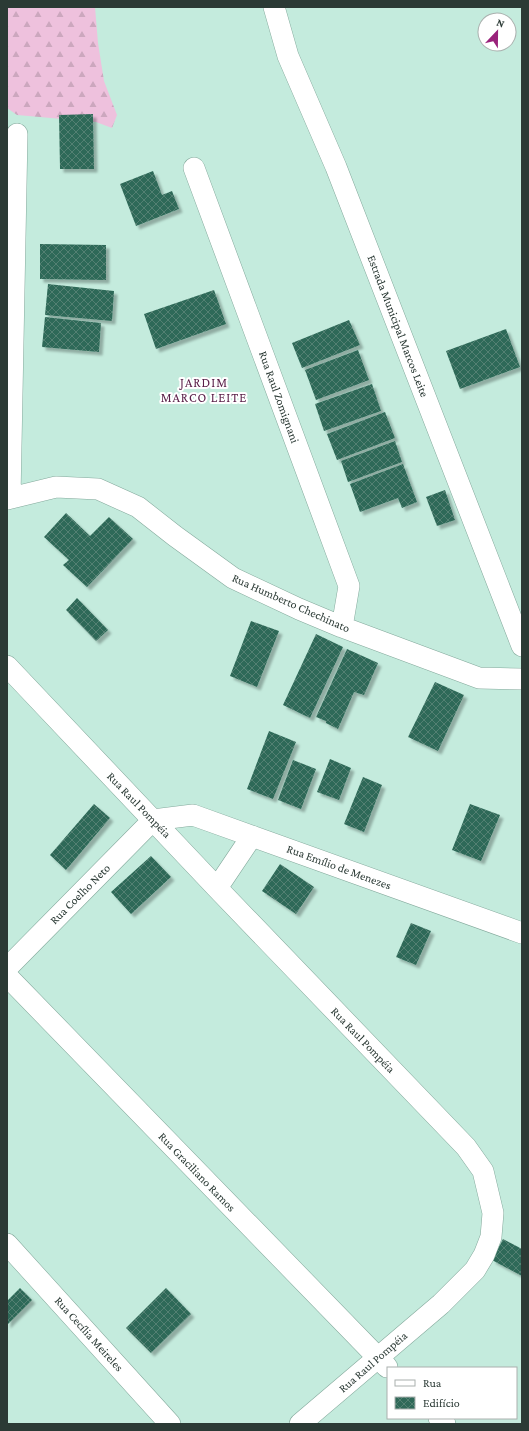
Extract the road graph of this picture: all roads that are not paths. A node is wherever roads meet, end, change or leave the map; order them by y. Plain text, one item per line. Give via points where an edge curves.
1 (274, 7) edge
2 (17, 134) dead end
3 (194, 168) dead end
4 (8, 498) edge
5 (342, 627) junction
6 (522, 646) edge
7 (7, 666) edge
8 (522, 678) edge
9 (153, 820) junction
10 (252, 836) junction
11 (217, 888) junction
12 (522, 933) edge
13 (7, 968) edge
14 (7, 976) edge
15 (7, 1244) edge
16 (383, 1363) edge
17 (170, 1424) edge
18 (300, 1424) edge

1 - 6 street, Estrada Municipal Marcos Leite via 288,56 336,167
2 - 4 street
3 - 5 street, Rua Raul Zomignani via 349,586
4 - 5 street, Rua Humberto Chechinato via 56,487 98,489 138,506 233,578
5 - 8 street, Rua Humberto Chechinato via 479,678
7 - 9 street, Rua Raul Pompéia
9 - 10 street, Rua Emílio de Menezes via 193,814
9 - 11 street, Rua Raul Pompéia
9 - 13 street, Rua Coelho Neto
10 - 11 street
10 - 12 street, Rua Emílio de Menezes
11 - 16 street, Rua Raul Pompéia via 466,1147 484,1171 493,1213 491,1237 484,1256 475,1270
14 - 16 street, Rua Graciliano Ramos
15 - 17 street, Rua Cecília Meireles
16 - 18 street, Rua Raul Pompéia

